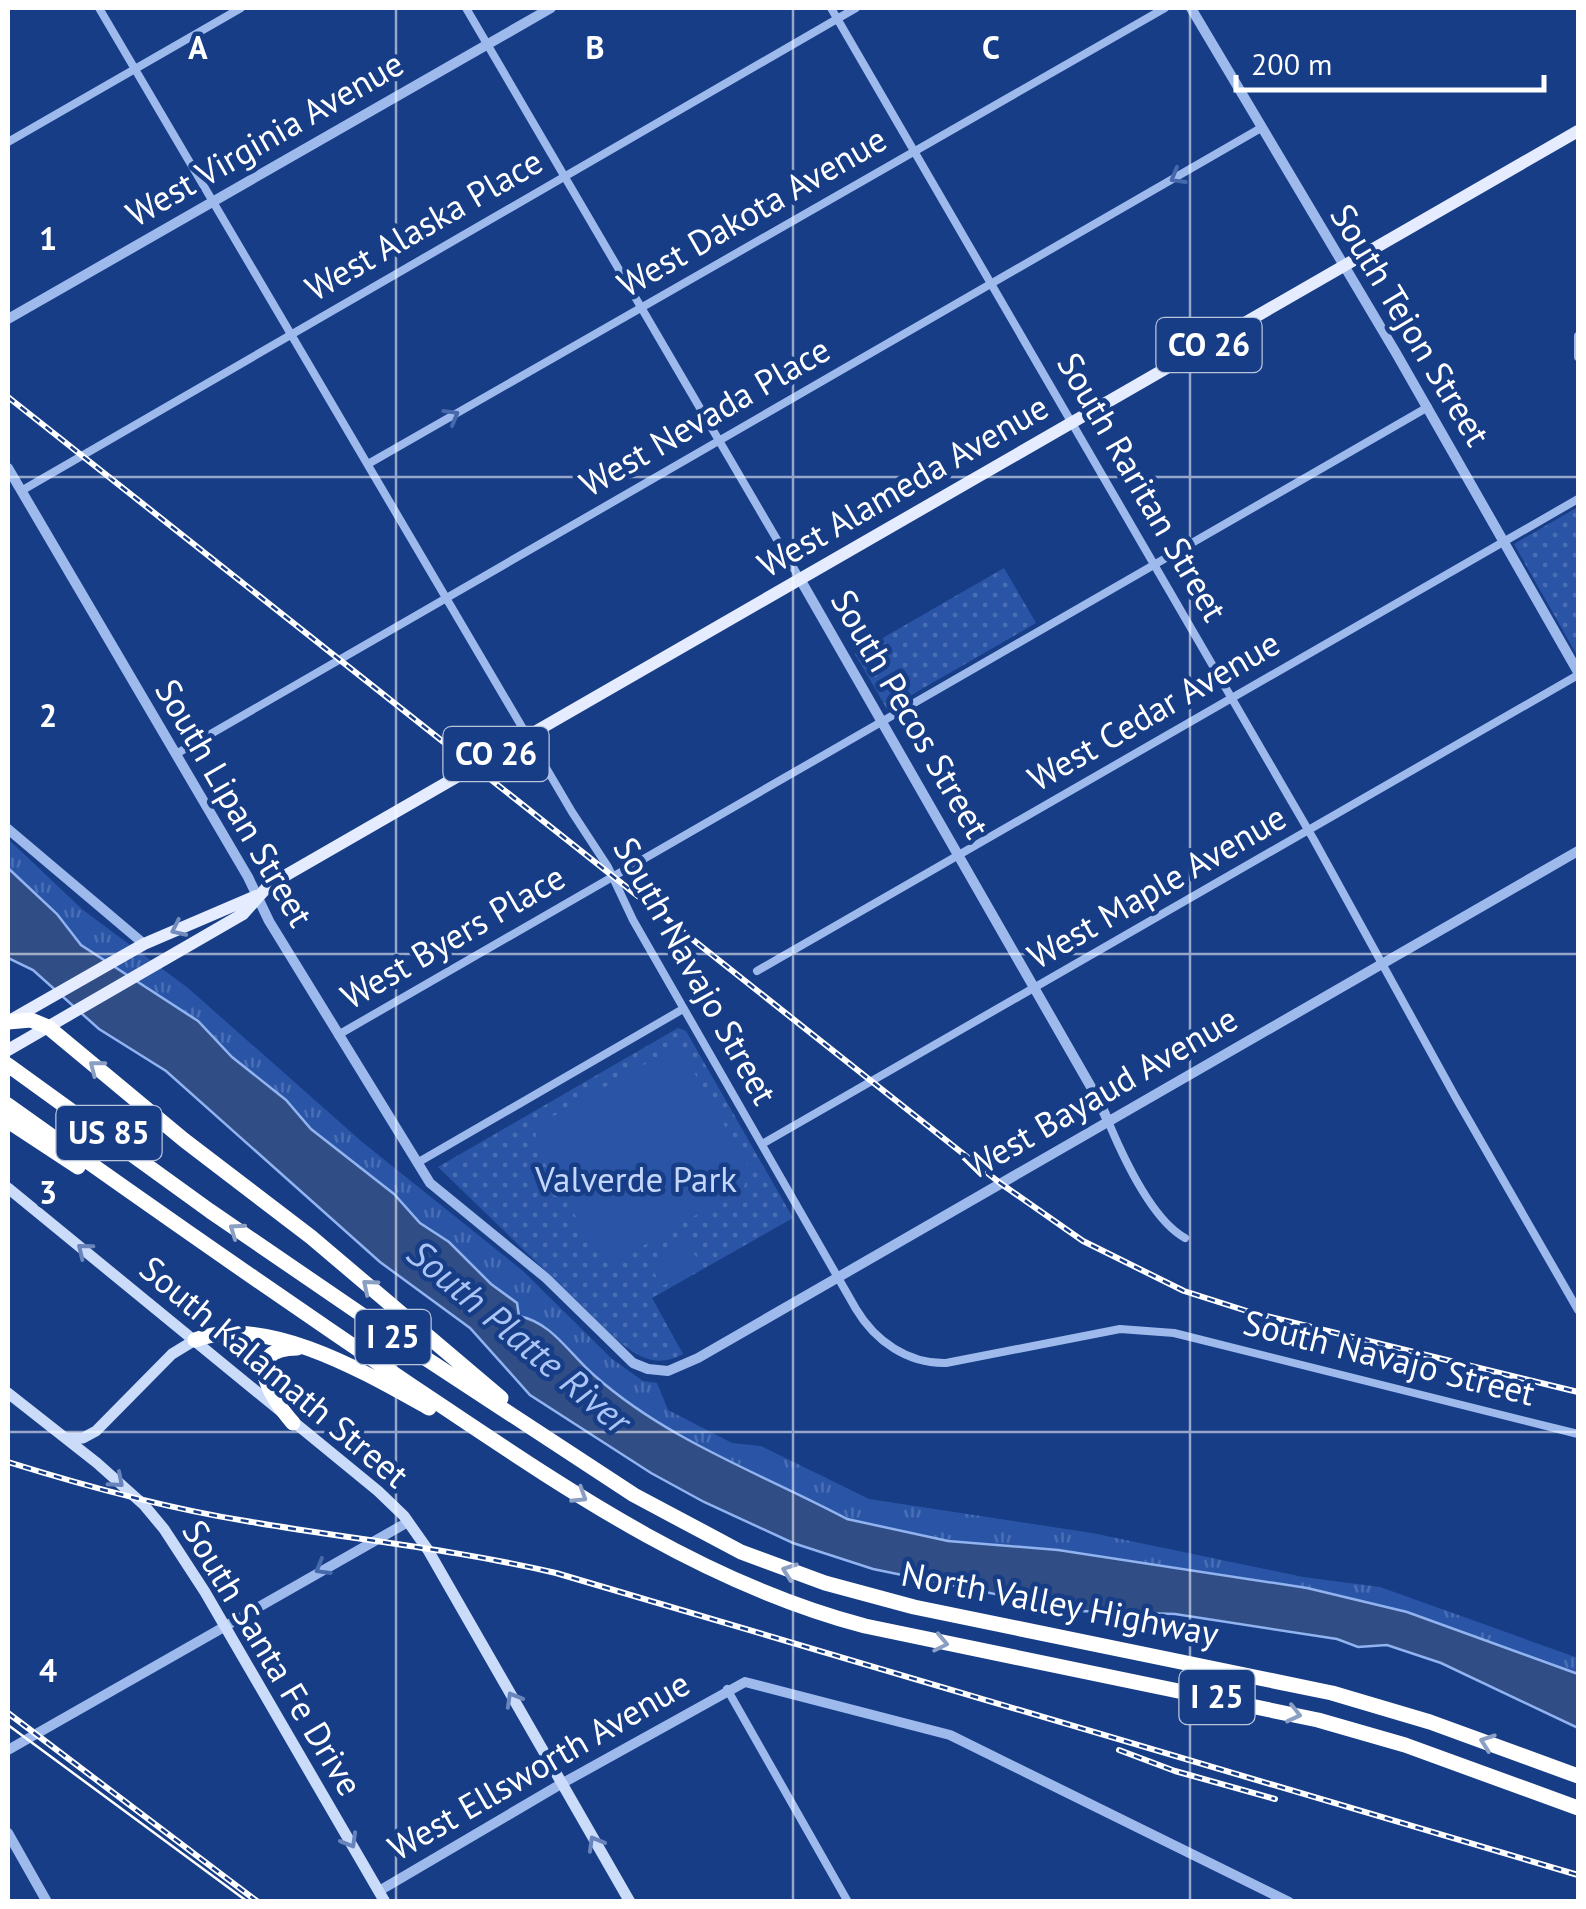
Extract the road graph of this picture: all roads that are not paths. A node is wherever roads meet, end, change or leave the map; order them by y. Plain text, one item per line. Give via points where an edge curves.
1 (99, 8) edge
2 (241, 8) edge
3 (466, 8) edge
4 (551, 8) edge
5 (831, 8) edge
6 (856, 8) edge
7 (1164, 8) edge
8 (1191, 8) edge
9 (838, 18) junction
10 (487, 44) junction
11 (134, 68) junction
12 (1261, 128) junction
13 (1578, 131) edge
14 (8, 142) edge
15 (914, 150) junction
16 (564, 176) junction
17 (213, 201) junction
18 (1344, 268) junction
19 (993, 283) junction
20 (641, 307) junction
21 (8, 319) edge
22 (291, 334) junction
23 (1578, 336) edge
24 (1578, 357) edge
25 (1428, 407) junction
26 (1074, 423) junction
27 (720, 440) junction
28 (368, 464) junction
29 (8, 468) edge
30 (21, 492) junction
31 (1578, 498) edge
32 (1504, 541) junction
33 (1155, 565) junction
34 (800, 580) junction
35 (446, 597) junction
36 (1578, 673) edge
37 (1232, 698) junction
38 (883, 721) junction
39 (527, 736) junction
40 (176, 754) junction
41 (8, 829) edge
42 (1309, 831) junction
43 (1578, 851) edge
44 (960, 855) junction
45 (613, 876) junction
46 (258, 895) junction
47 (144, 944) junction
48 (1381, 964) junction
49 (757, 971) dead end
50 (1035, 988) junction
51 (683, 1009) junction
52 (8, 1022) edge
53 (48, 1028) junction
54 (338, 1035) junction
55 (8, 1052) edge
56 (8, 1065) edge
57 (8, 1104) edge
58 (8, 1120) edge
59 (1108, 1122) junction
60 (762, 1144) junction
61 (417, 1162) junction
62 (8, 1188) edge
63 (210, 1211) junction
64 (193, 1237) junction
65 (1185, 1238) dead end
66 (838, 1276) junction
67 (1578, 1310) edge
68 (195, 1340) junction
69 (306, 1349) junction
70 (648, 1369) joint
71 (8, 1393) edge
72 (294, 1423) junction
73 (1578, 1434) edge
74 (64, 1437) junction
75 (497, 1445) junction
76 (580, 1459) junction
77 (408, 1522) junction
78 (224, 1625) junction
79 (727, 1689) junction
80 (8, 1750) edge
81 (1578, 1776) edge
82 (561, 1784) junction
83 (1578, 1808) edge
84 (8, 1833) edge
85 (382, 1896) edge
86 (47, 1902) edge
87 (630, 1902) edge
88 (848, 1902) edge
89 (1289, 1902) edge

1 - 11 street, South Navajo Street
2 - 11 street
3 - 10 street, South Pecos Street
4 - 10 street, West Virginia Avenue
5 - 9 street, South Raritan Street
6 - 9 street, West Alaska Place
7 - 15 street, West Dakota Avenue
8 - 12 street, South Tejon Street
9 - 15 street, South Raritan Street
9 - 16 street, West Alaska Place
10 - 16 street, South Pecos Street
10 - 17 street, West Virginia Avenue
11 - 14 street
11 - 17 street, South Navajo Street
12 - 18 street, South Tejon Street
12 -> 19 street, West Nevada Place
13 - 18 main road, West Alameda Avenue / CO 26
15 - 19 street, South Raritan Street
15 - 20 street, West Dakota Avenue
16 - 20 street, South Pecos Street
16 - 22 street, West Alaska Place
17 - 21 street, West Virginia Avenue
17 - 22 street, South Navajo Street
18 - 25 street, South Tejon Street
18 - 26 main road, West Alameda Avenue / CO 26
19 - 26 street, South Raritan Street
19 - 27 street, West Nevada Place
20 - 27 street, South Pecos Street
28 -> 20 street, West Dakota Avenue
22 - 28 street, South Navajo Street
22 - 30 street, West Alaska Place
23 - 24 street
25 - 32 street, South Tejon Street
25 - 33 street, West Byers Place
26 - 33 street, South Raritan Street
26 - 34 main road, West Alameda Avenue / CO 26
27 - 34 street, South Pecos Street
27 - 35 street, West Nevada Place
28 - 35 street, South Navajo Street
29 - 30 street, South Lipan Street
30 - 40 street, South Lipan Street
31 - 32 street, West Cedar Avenue
32 - 36 street, South Tejon Street
32 - 37 street, West Cedar Avenue
33 - 37 street, South Raritan Street
33 - 38 street, West Byers Place
34 - 38 street, South Pecos Street
34 - 39 main road, West Alameda Avenue / CO 26
35 - 39 street, South Navajo Street
35 - 40 street, West Nevada Place
36 - 42 street, West Maple Avenue
37 - 42 street, South Raritan Street
37 - 44 street, West Cedar Avenue
38 - 44 street, South Pecos Street
38 - 45 street, West Byers Place
39 - 45 street, South Navajo Street
39 - 46 main road, West Alameda Avenue / CO 26
40 - 46 street, South Lipan Street
41 - 47 street
42 - 48 street, South Raritan Street
42 - 50 street, West Maple Avenue
43 - 48 street, West Bayaud Avenue
44 - 49 street, West Cedar Avenue
44 - 50 street, South Pecos Street
45 - 51 street, South Navajo Street
45 - 54 street, West Byers Place
46 -> 47 main road, West Alameda Avenue / CO 26
46 - 53 main road, West Alameda Avenue / CO 26 via 243,914
46 - 54 street, South Lipan Street
47 - 52 main road, West Alameda Avenue / CO 26
48 - 59 street, West Bayaud Avenue
48 - 67 street, South Raritan Street
50 - 59 street, South Pecos Street
50 - 60 street, West Maple Avenue
51 - 60 street, South Navajo Street
51 - 61 street
52 - 53 highway via 31,1020
53 - 55 main road, West Alameda Avenue / CO 26
76 -> 53 highway
54 - 61 street, South Lipan Street
55 - 63 highway, US 85
56 - 63 highway, I 25
57 - 64 highway, I 25
58 - 64 highway, US 85
59 - 65 street, South Pecos Street via 1158,1214
59 - 66 street, West Bayaud Avenue
60 - 66 street, South Navajo Street
61 - 70 street, South Lipan Street via 430,1183 546,1278 627,1359
68 -> 62 main road, South Kalamath Street
76 -> 63 highway, I 25
64 - 75 highway, I 25
66 - 70 street, West Bayaud Avenue via 684,1366
66 - 73 street, South Navajo Street via 878,1336 928,1362 967,1362 1120,1329 1174,1333
68 - 69 highway via 245,1333
68 - 72 main road, South Kalamath Street
68 - 74 main road via 172,1354 96,1431
69 - 72 highway via 280,1350 265,1364 269,1390
69 - 75 highway via 369,1375
71 - 74 main road, South Santa Fe Drive
72 - 77 main road, South Kalamath Street
74 -> 78 main road, South Santa Fe Drive via 154,1516
75 -> 83 highway, North Valley Highway / I 25 via 632,1529 777,1599 846,1622 1318,1720
81 -> 76 highway, North Valley Highway / I 25 via 1332,1693 874,1597 790,1572 732,1548
77 -> 78 street
82 -> 77 main road, South Kalamath Street
78 - 80 street
78 -> 85 main road, South Santa Fe Drive
79 - 82 street, West Ellsworth Avenue
79 - 88 street
79 - 89 street via 745,1682 950,1734
82 - 85 street, West Ellsworth Avenue
87 -> 82 main road, South Kalamath Street
84 - 86 street

